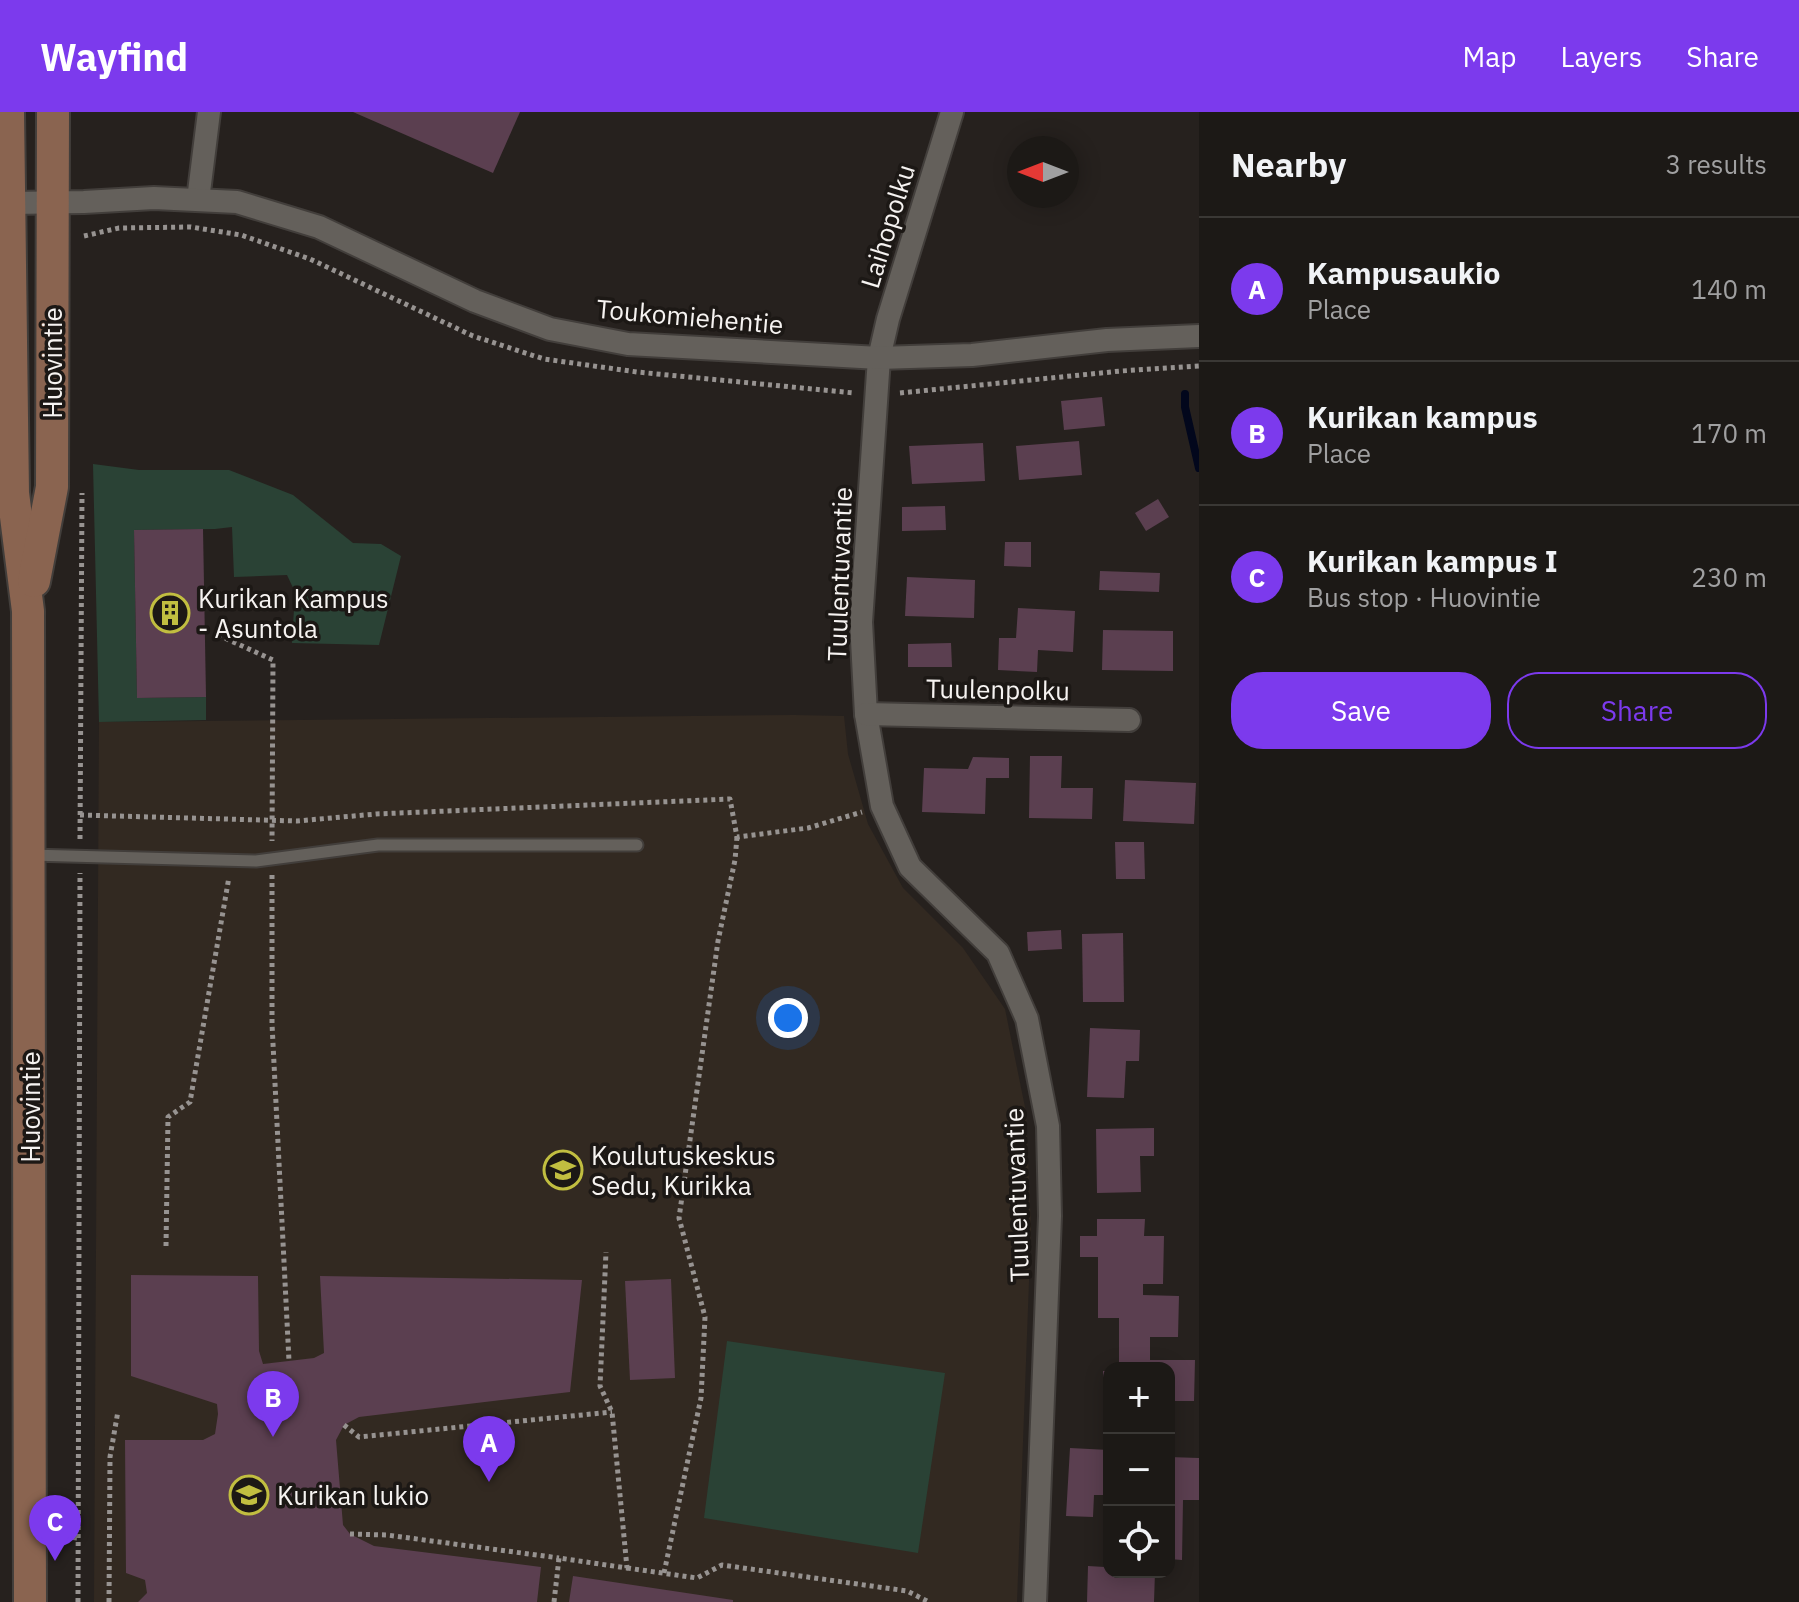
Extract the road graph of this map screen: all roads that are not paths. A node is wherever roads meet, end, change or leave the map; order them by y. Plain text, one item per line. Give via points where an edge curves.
1 (8, 112) edge
2 (53, 112) edge
3 (209, 112) edge
4 (952, 112) edge
5 (198, 200) junction
6 (9, 203) junction
7 (52, 203) junction
8 (1199, 336) edge
9 (879, 358) junction
10 (28, 611) junction
11 (866, 714) junction
12 (1129, 720) dead end
13 (637, 845) dead end
14 (29, 855) junction
15 (30, 1602) edge
16 (1035, 1602) edge

1 - 6 main road, Huovintie
2 - 7 main road, Huovintie
3 - 5 street
4 - 9 street, Laihopolku
5 - 7 street, Toukomiehentie
5 - 9 street, Toukomiehentie via 237,202 319,227 475,301 550,329 628,344
6 - 7 street, Toukomiehentie
6 - 10 main road, Huovintie via 13,493
7 - 10 main road, Huovintie via 52,487
8 - 9 street, Toukomiehentie
9 - 11 street, Tuulentuvantie via 861,622
10 - 14 main road, Huovintie
11 - 12 street, Tuulenpolku
11 - 16 street, Tuulentuvantie via 882,806 910,867 998,953 1027,1019 1048,1126 1050,1216
13 - 14 lane via 378,845 256,861
14 - 15 main road, Huovintie

